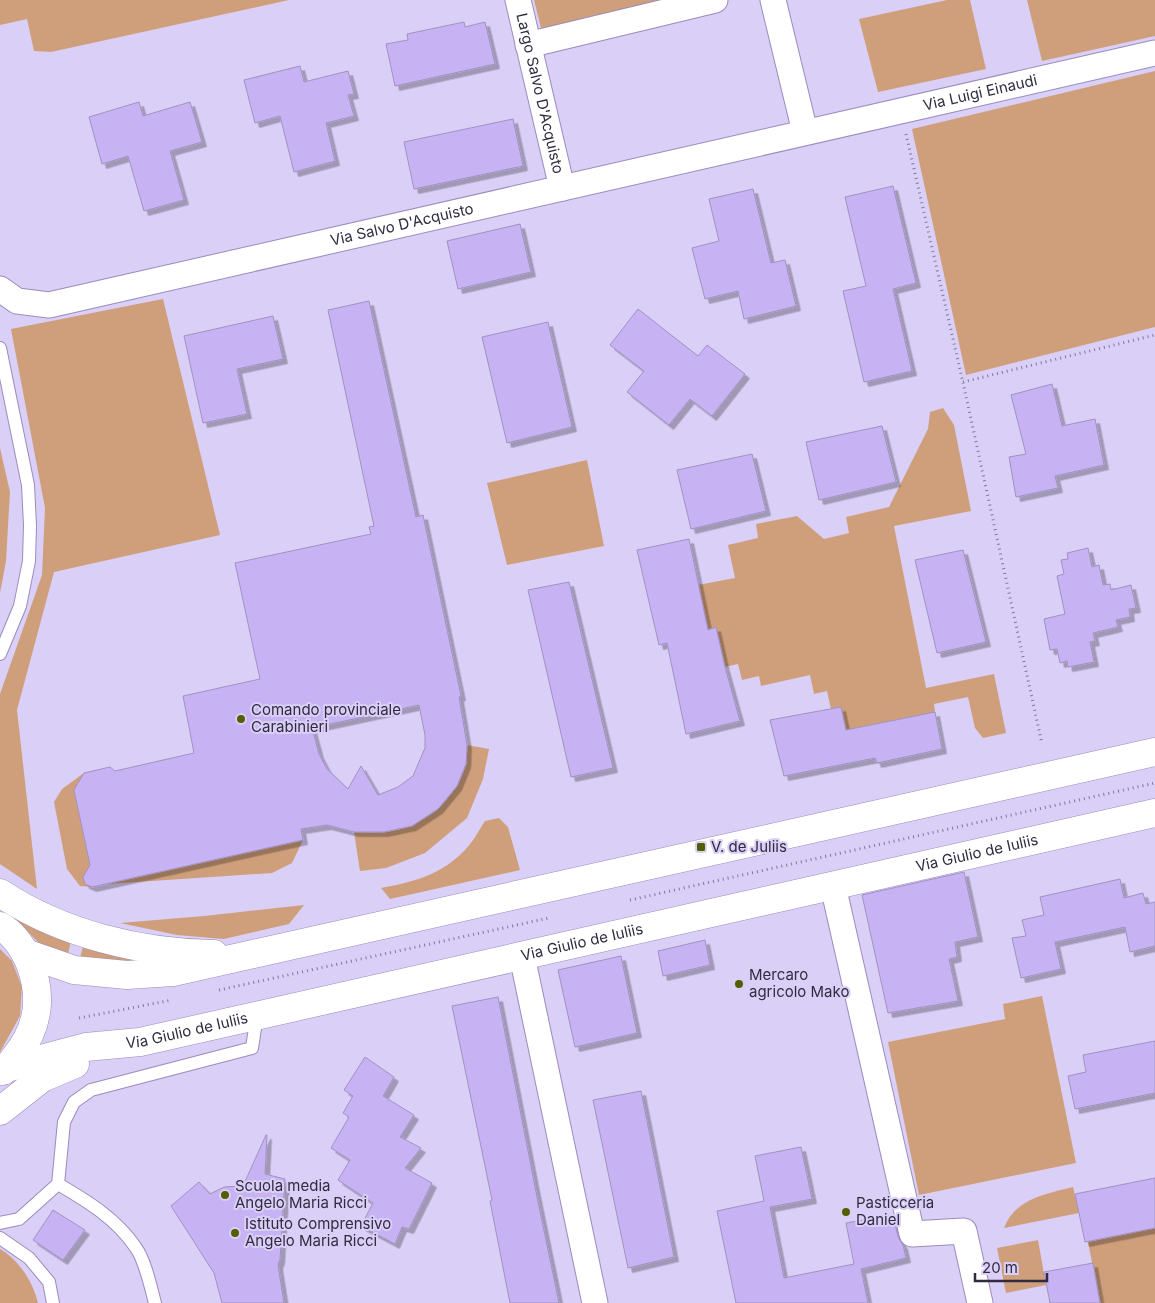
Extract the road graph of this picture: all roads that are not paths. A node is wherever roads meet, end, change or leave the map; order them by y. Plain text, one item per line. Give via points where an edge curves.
1 (518, 0) edge
2 (715, 0) edge
3 (773, 0) edge
4 (528, 45) junction
5 (1155, 53) edge
6 (805, 132) junction
7 (562, 188) junction
8 (0, 289) edge
9 (0, 348) edge
10 (0, 654) edge
11 (1155, 752) edge
12 (1155, 813) edge
13 (833, 886) junction
14 (0, 892) edge
15 (0, 926) edge
16 (25, 953) junction
17 (250, 954) junction
18 (522, 956) junction
19 (257, 1015) junction
20 (140, 1042) junction
21 (4, 1070) edge
22 (0, 1111) edge
23 (58, 1184) junction
24 (0, 1223) edge
25 (0, 1238) edge
26 (53, 1303) edge
27 (155, 1303) edge
28 (595, 1303) edge
29 (980, 1303) edge

1 - 4 street, Largo Salvo D'Acquisto
2 - 4 street
3 - 6 street
4 - 7 street, Largo Salvo D'Acquisto
5 - 6 street, Via Luigi Einaudi
6 - 7 street, Via Salvo D'Acquisto
7 - 8 street, Via Salvo D'Acquisto via 50,305 17,301
9 - 10 lane via 28,485 30,525 29,561 20,606
11 - 17 main road
12 - 13 main road, Via Giulio de Iuliis
13 - 18 main road, Via Giulio de Iuliis
13 - 29 street via 912,1234 964,1231
14 - 17 main road via 17,904 81,932 126,944 170,952
15 - 16 main road
16 - 17 main road via 74,970 127,975 173,972
16 - 21 main road via 35,977 38,996 35,1020 26,1043
18 - 19 main road, Via Giulio de Iuliis
18 - 28 street
19 - 20 main road, Via Giulio de Iuliis
19 - 23 lane via 252,1048 91,1090 74,1102 64,1122
20 - 21 main road, Via Giulio de Iuliis via 86,1048
20 - 22 main road via 89,1058 42,1078
23 - 24 lane via 19,1219
23 - 27 lane via 90,1202 138,1249
25 - 26 lane via 29,1258 49,1282

